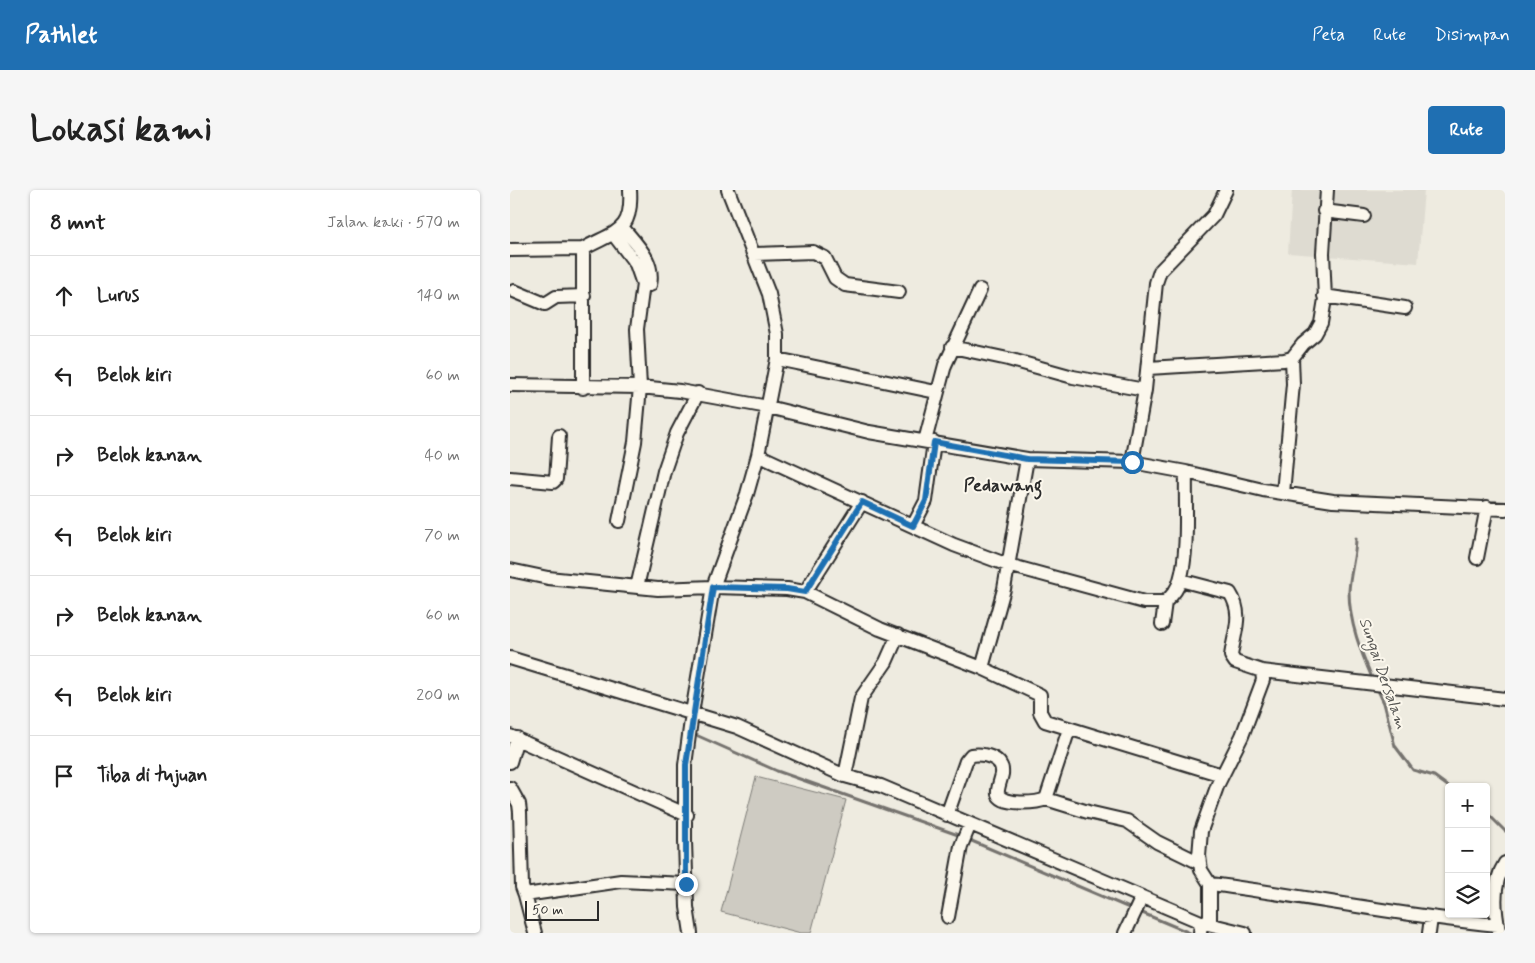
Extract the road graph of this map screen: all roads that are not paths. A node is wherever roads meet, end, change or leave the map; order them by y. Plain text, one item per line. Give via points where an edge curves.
1 (630, 190) edge
2 (728, 190) edge
3 (1226, 190) edge
4 (1326, 190) edge
5 (1324, 211) junction
6 (1364, 216) dead end
7 (618, 231) junction
8 (583, 249) junction
9 (510, 250) edge
10 (755, 254) junction
11 (980, 290) dead end
12 (514, 291) dead end
13 (900, 292) dead end
14 (584, 296) junction
15 (1324, 296) junction
16 (1405, 308) dead end
17 (952, 348) junction
18 (1292, 358) junction
19 (778, 359) junction
20 (1148, 368) junction
21 (510, 385) edge
22 (640, 387) junction
23 (583, 388) junction
24 (1145, 390) junction
25 (936, 392) junction
26 (698, 393) junction
27 (768, 407) junction
28 (559, 436) dead end
29 (930, 441) junction
30 (758, 455) junction
31 (1027, 459) junction
32 (1132, 462) junction
33 (1186, 472) junction
34 (510, 478) edge
35 (1283, 493) junction
36 (862, 502) junction
37 (1487, 508) junction
38 (1505, 509) edge
39 (619, 521) dead end
40 (913, 526) junction
41 (1477, 558) dead end
42 (1008, 566) junction
43 (510, 570) edge
44 (1180, 580) junction
45 (637, 587) junction
46 (713, 587) junction
47 (805, 592) junction
48 (1165, 602) junction
49 (1162, 624) dead end
50 (898, 634) junction
51 (510, 658) edge
52 (982, 668) junction
53 (1262, 671) junction
54 (1505, 699) edge
55 (692, 713) junction
56 (1069, 729) junction
57 (513, 737) edge
58 (510, 762) edge
59 (1222, 775) junction
60 (845, 776) junction
61 (510, 788) edge
62 (1046, 799) junction
63 (687, 815) junction
64 (947, 815) junction
65 (966, 832) junction
66 (1200, 863) junction
67 (1505, 863) edge
68 (686, 884) junction
69 (1210, 884) junction
70 (525, 896) junction
71 (1140, 901) junction
72 (948, 917) dead end
73 (1431, 918) junction
74 (1204, 926) edge
75 (1499, 929) edge
76 (535, 933) edge
77 (691, 933) edge
78 (1125, 933) edge
79 (1245, 933) edge
80 (1429, 933) edge

1 - 7 street via 628,220
2 - 10 street
3 - 20 street via 1214,215 1160,271
4 - 5 street
5 - 6 street
5 - 15 street
7 - 8 street
7 - 22 street via 646,285 636,340
8 - 9 street
8 - 14 street
10 - 13 street via 813,252 825,258 835,278 845,285
10 - 19 street via 769,294
11 - 17 street
12 - 14 street via 545,304 556,297
14 - 23 street
15 - 16 street
15 - 18 street via 1321,323
17 - 24 street
17 - 25 street
18 - 20 street
18 - 35 street via 1293,384
19 - 25 street
19 - 27 street
20 - 24 street
21 - 23 street
22 - 23 street
22 - 26 street
22 - 39 street via 635,442
24 - 32 street
25 - 29 street
26 - 27 street
26 - 45 street via 677,433 664,470
27 - 29 street via 869,432
27 - 30 street
28 - 34 street via 554,482
29 - 31 street
29 - 40 street via 926,501
30 - 36 street
30 - 46 street
31 - 32 street
31 - 42 street
32 - 33 street
33 - 35 street
33 - 44 street
35 - 37 street via 1333,501
36 - 40 street
36 - 47 street
37 - 38 street
37 - 41 street
40 - 42 street
42 - 48 street via 1112,595 1144,602
42 - 52 street
43 - 45 street via 548,578
44 - 48 street
44 - 53 street via 1230,593 1237,604 1238,622 1231,656 1235,662
45 - 46 street
46 - 47 street
46 - 55 street
47 - 50 street via 846,614
48 - 49 street
50 - 52 street
50 - 60 street via 886,662 861,698
51 - 55 street
52 - 56 street via 1040,696 1040,712 1045,721
53 - 54 street
53 - 59 street via 1263,680 1242,736
55 - 60 street via 764,737
55 - 63 street via 686,765
56 - 59 street
56 - 62 street
57 - 58 street
57 - 63 street
59 - 66 street via 1201,831
60 - 64 street via 881,786
61 - 70 street via 519,804
62 - 64 street via 1027,803 1008,801 998,792 1002,773 999,764 986,755 971,755
62 - 66 street via 1127,821 1157,842
63 - 68 street
64 - 65 street
65 - 71 street
65 - 72 street
66 - 69 street
67 - 75 street via 1496,884 1495,912
68 - 70 street via 621,880
68 - 77 street
69 - 73 street
69 - 74 street
70 - 76 street
71 - 74 street
71 - 78 street
73 - 75 street
73 - 80 street
74 - 79 street

